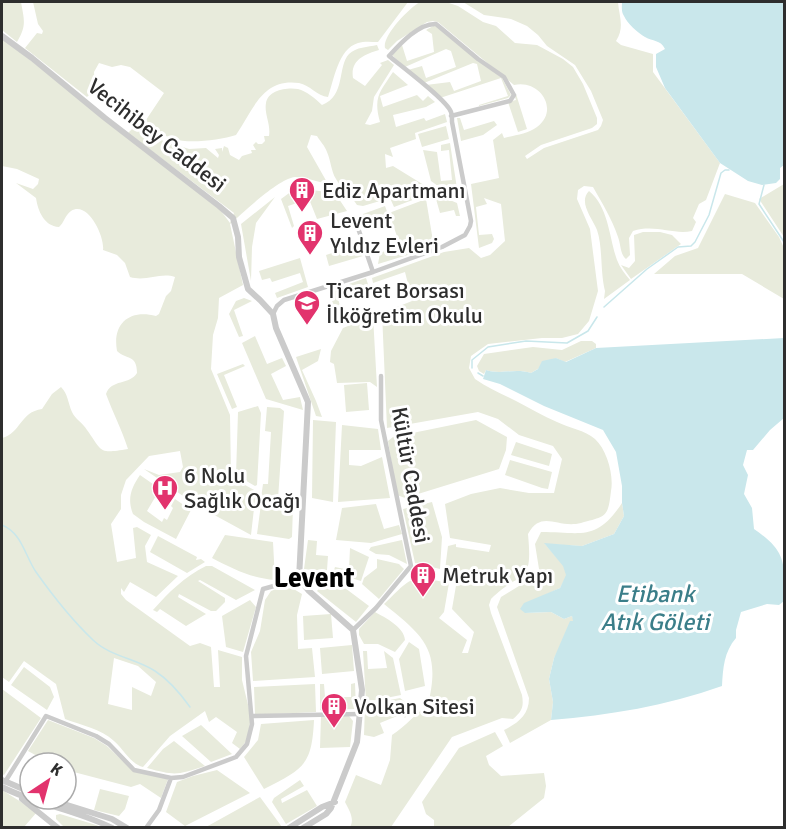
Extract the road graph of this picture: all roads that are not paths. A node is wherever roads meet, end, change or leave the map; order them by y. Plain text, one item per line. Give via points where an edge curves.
1 (2, 36) edge
2 (451, 116) junction
3 (358, 228) dead end
4 (373, 272) junction
5 (273, 315) junction
6 (381, 376) dead end
7 (299, 579) junction
8 (353, 630) junction
9 (361, 714) junction
10 (253, 716) junction
11 (171, 778) junction
12 (3, 783) edge
13 (18, 788) edge
14 (15, 794) junction
15 (18, 795) edge
16 (335, 802) junction
17 (78, 810) edge
18 (50, 811) edge
19 (74, 811) edge
20 (50, 820) junction
21 (58, 828) edge
22 (112, 828) edge
23 (127, 828) edge
24 (146, 828) edge
25 (289, 828) edge
26 (303, 828) edge

1 - 5 street, Vecihibey Caddesi via 233,218 248,289
2 - 2 street via 513,98 504,77 436,24 429,24 389,56 442,102
2 - 4 street via 471,221 468,230 442,247
3 - 4 street
4 - 5 street via 284,300
5 - 7 street via 308,406
6 - 8 street, Kültür Caddesi via 381,420 411,567
7 - 8 street
7 - 10 street via 263,589 246,656
8 - 9 street via 362,690
9 - 10 street
9 - 16 street via 357,742
10 - 11 street via 249,739 241,753 183,777
11 - 12 street via 134,770 96,736 46,716
11 - 24 street via 159,810
12 - 13 street
12 - 14 street
14 - 15 street
14 - 20 street
16 - 25 street
16 - 26 street via 326,814
17 - 23 street via 112,819
18 - 20 street
19 - 22 street
20 - 21 street

